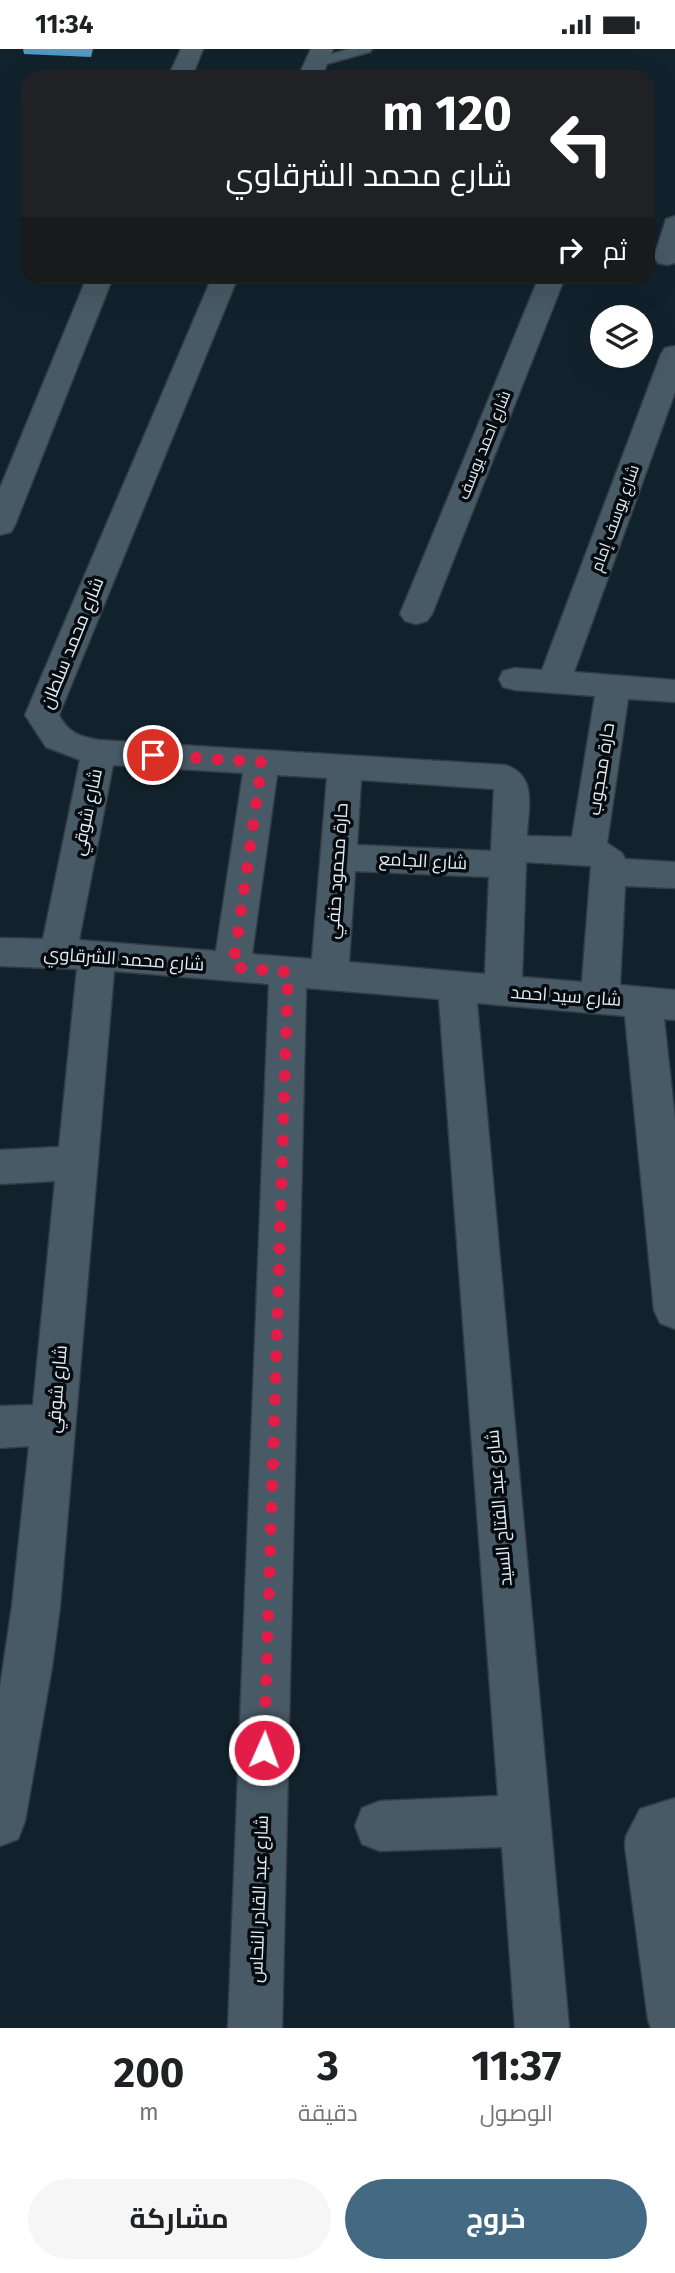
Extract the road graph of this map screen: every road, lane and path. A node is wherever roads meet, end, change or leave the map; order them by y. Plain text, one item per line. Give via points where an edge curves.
1 (192, 49) edge
2 (365, 49) edge
3 (316, 63) edge
4 (183, 70) edge
5 (675, 224) edge
6 (663, 256) edge
7 (97, 284) edge
8 (222, 284) edge
9 (549, 284) edge
10 (675, 354) edge
11 (0, 524) edge
12 (416, 614) dead end
13 (515, 679) dead end
14 (554, 683) junction
15 (613, 688) junction
16 (675, 691) edge
17 (99, 752) junction
18 (262, 762) junction
19 (345, 767) junction
20 (338, 857) junction
21 (508, 857) junction
22 (599, 861) junction
23 (675, 875) edge
24 (0, 951) edge
25 (77, 954) junction
26 (233, 967) junction
27 (308, 974) junction
28 (457, 988) junction
29 (503, 991) junction
30 (600, 999) junction
31 (659, 1003) edge
32 (78, 1163) junction
33 (0, 1167) edge
34 (675, 1310) edge
35 (54, 1424) junction
36 (0, 1427) edge
37 (9, 1730) edge
38 (0, 1821) edge
39 (524, 1821) junction
40 (675, 1823) edge
41 (380, 1826) dead end
42 (675, 2020) edge
43 (255, 2028) edge
44 (542, 2028) edge

1 - 4 street
2 - 3 lane
5 - 6 street
7 - 11 street
8 - 17 street, شارع محمد سلطان via 42,715 51,734 61,741
9 - 12 street, شارع احمد يوسف
10 - 14 street, شارع يوسف إمام
13 - 14 street
14 - 15 street
15 - 16 street
15 - 22 street, حارة محجوب
17 - 18 street, شارع محمد سلطان
17 - 25 street, شارع شوقي
18 - 19 street, شارع محمد سلطان
18 - 26 street
19 - 20 street, حارة محمود حنفي
19 - 21 street, شارع محمد سلطان via 505,778 510,782
20 - 21 street, شارع الجامع
20 - 27 street, حارة محمود حنفي
21 - 22 street, شارع الجامع
21 - 29 street, شارع محمد سلطان
22 - 23 street
22 - 30 street, حارة محجوب
24 - 25 street, شارع محمد الشرقاوي
25 - 26 street, شارع محمد الشرقاوي
25 - 32 street, شارع شوقي
26 - 27 street, شارع محمد الشرقاوي
27 - 28 street, شارع محمد الشرقاوي
27 - 43 street, شارع عبد القادر النحاس
28 - 29 street, شارع سيد احمد
28 - 39 street, شارع عبد الفتاح السيد
29 - 30 street, شارع سيد احمد
30 - 31 street, شارع سيد احمد
31 - 34 street
32 - 33 street
32 - 35 street, شارع شوقي
35 - 36 street
35 - 37 street, شارع شوقي via 36,1606
37 - 38 street, شارع شوقي
39 - 41 street
39 - 44 street, شارع عبد الفتاح السيد
40 - 42 street via 658,1827 652,1846

